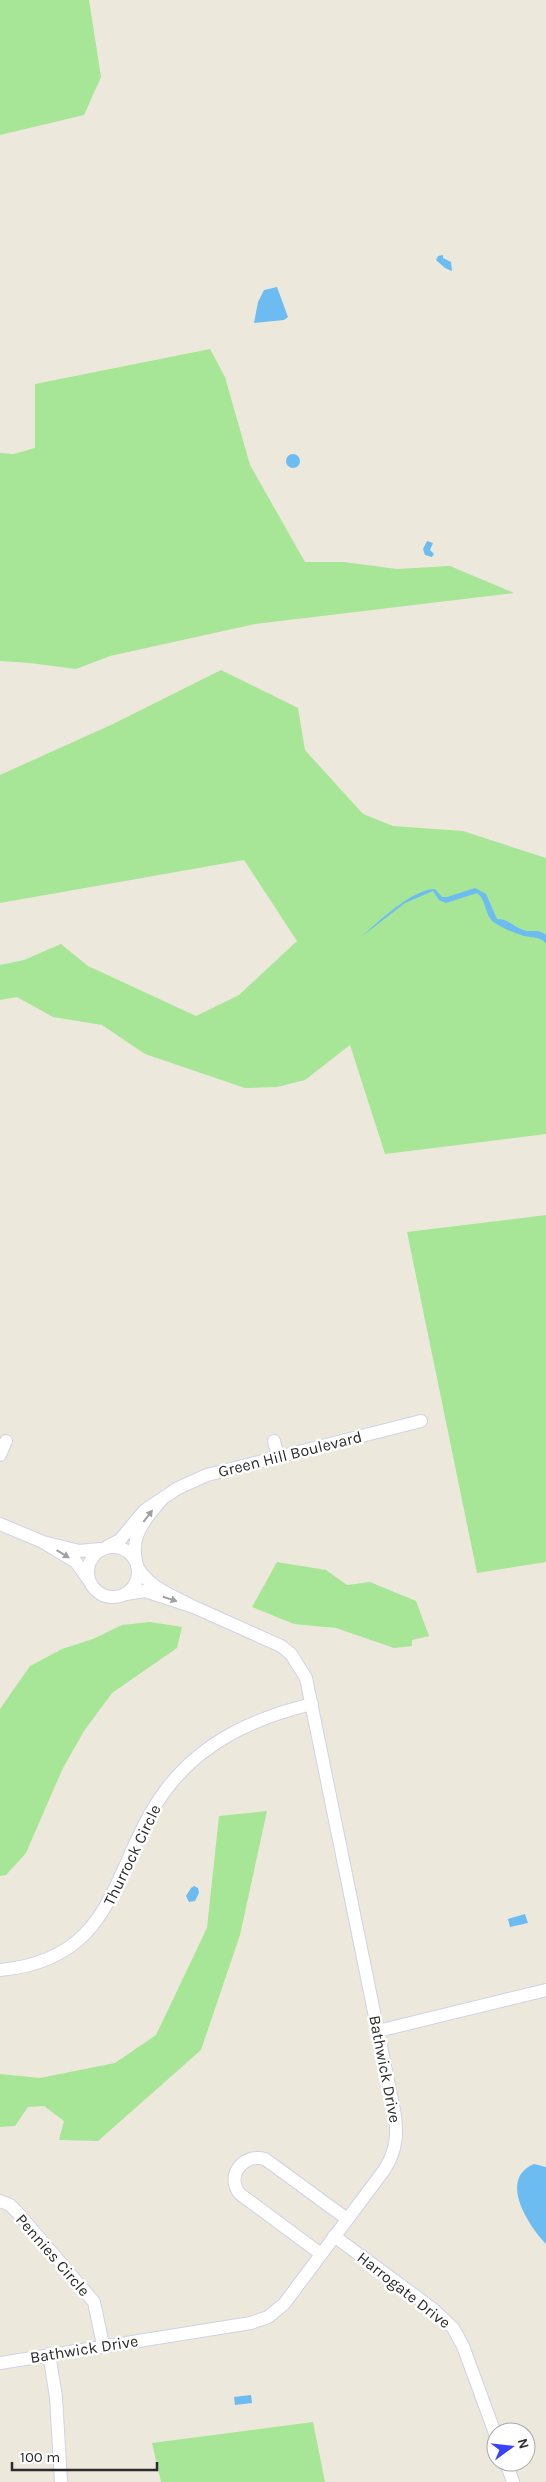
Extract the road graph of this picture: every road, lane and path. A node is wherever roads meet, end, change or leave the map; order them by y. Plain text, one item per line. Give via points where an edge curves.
1 (421, 1421) dead end
2 (6, 1441) dead end
3 (274, 1441) dead end
4 (0, 1455) edge
5 (278, 1457) junction
6 (163, 1498) junction
7 (0, 1524) edge
8 (43, 1542) junction
9 (104, 1548) junction
10 (136, 1564) junction
11 (90, 1583) junction
12 (123, 1595) junction
13 (194, 1607) junction
14 (312, 1704) junction
15 (0, 1970) edge
16 (546, 1990) edge
17 (378, 2031) junction
18 (0, 2201) edge
19 (347, 2219) junction
20 (334, 2236) junction
21 (320, 2254) junction
22 (103, 2345) junction
23 (49, 2354) junction
24 (0, 2363) edge
25 (491, 2422) edge
26 (61, 2482) edge

1 - 5 street, Green Hill Boulevard
2 - 4 street
3 - 5 street
5 - 6 street, Green Hill Boulevard via 194,1480
6 - 9 street, Green Hill Boulevard via 144,1511 120,1540
10 -> 6 street, Green Hill Boulevard via 134,1548 137,1534
7 - 8 street, Green Hill Boulevard
8 - 9 street, Green Hill Boulevard via 80,1551
8 -> 11 street, Green Hill Boulevard via 76,1562
9 - 10 street via 123,1549
9 - 11 street via 95,1553 89,1563 87,1574
10 - 12 street via 136,1582
10 - 13 street, Bathwick Drive via 154,1586
11 - 12 street via 104,1595
12 -> 13 street, Bathwick Drive via 145,1591
13 - 14 street, Bathwick Drive via 287,1650 306,1678
14 - 15 street, Thurrock Circle via 255,1721 223,1738 197,1758 171,1784 149,1814 110,1900 91,1927 71,1945 48,1958
14 - 17 street, Bathwick Drive
16 - 17 street
17 - 19 street, Bathwick Drive via 395,2115 396,2142 385,2169
18 - 22 street, Pennies Circle via 18,2213 94,2302
19 - 20 street, Bathwick Drive
19 - 21 street via 265,2159 252,2158 239,2166 234,2185 240,2194
20 - 21 street, Bathwick Drive
20 - 25 street, Harrogate Drive via 440,2314 453,2328 463,2346
21 - 22 street, Bathwick Drive via 284,2304 268,2317 251,2323
22 - 23 street, Bathwick Drive
23 - 24 street, Bathwick Drive
23 - 26 street

